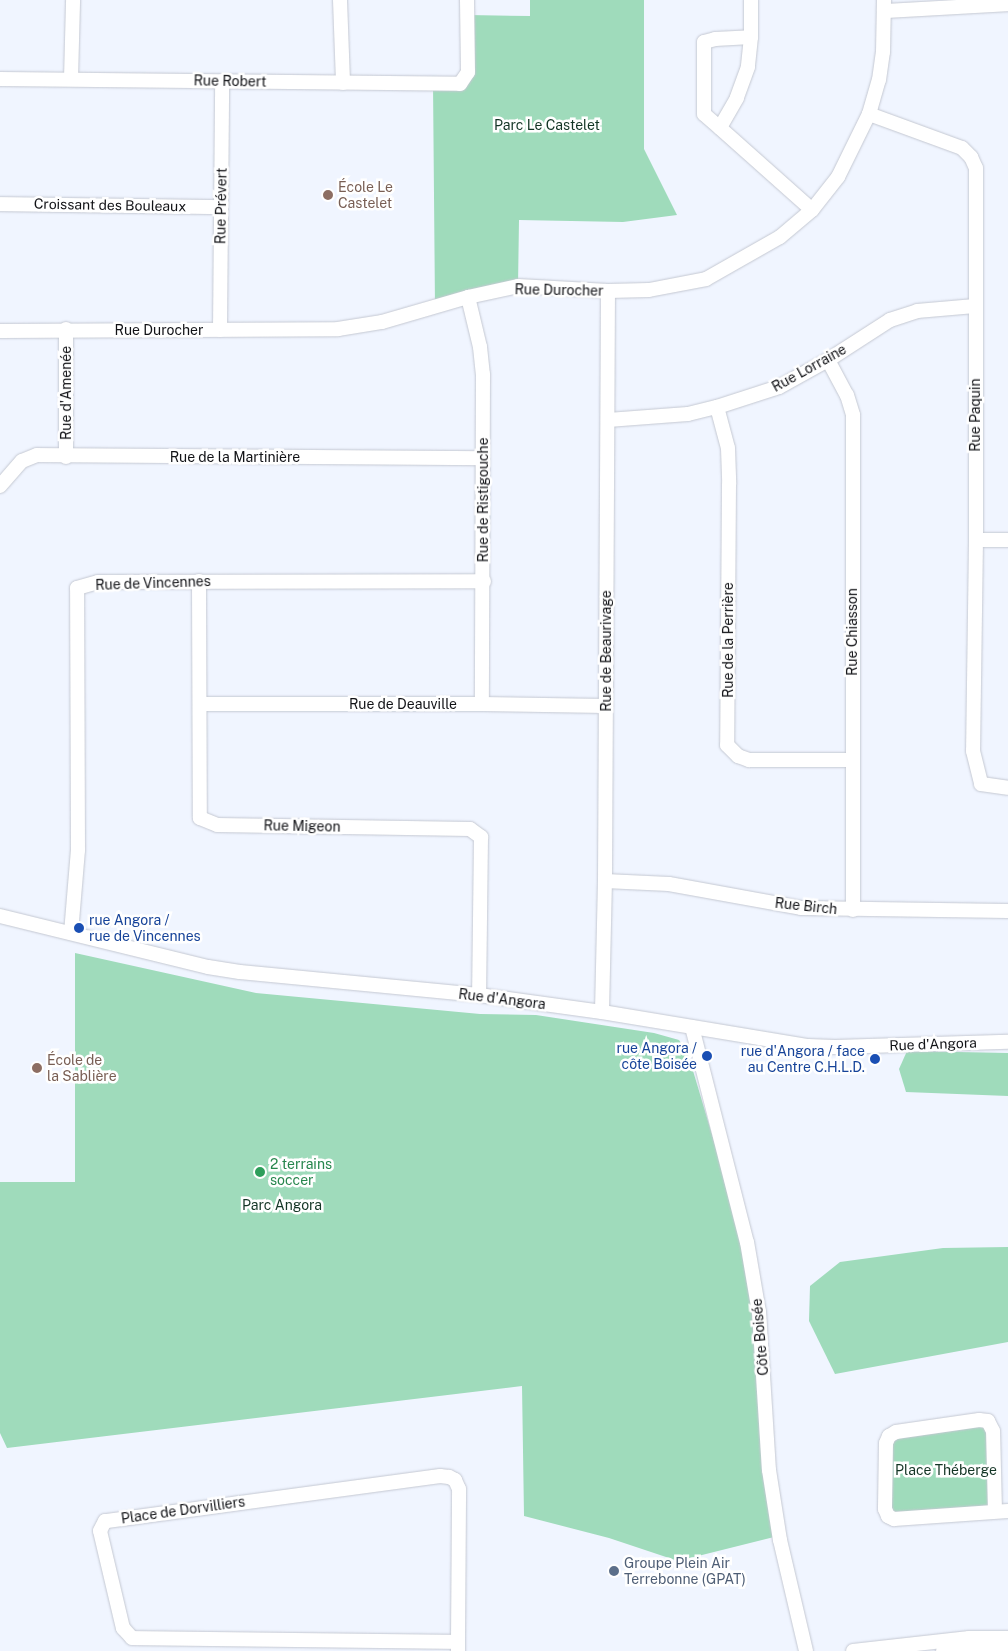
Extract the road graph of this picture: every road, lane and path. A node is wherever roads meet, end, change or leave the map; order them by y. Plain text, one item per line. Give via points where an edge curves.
1 (73, 0) edge
2 (340, 0) edge
3 (467, 0) edge
4 (751, 0) edge
5 (1008, 4) edge
6 (884, 6) edge
7 (751, 37) junction
8 (0, 79) edge
9 (71, 79) junction
10 (222, 81) junction
11 (343, 83) junction
12 (869, 114) junction
13 (720, 128) junction
14 (0, 204) edge
15 (221, 207) junction
16 (812, 210) junction
17 (608, 291) junction
18 (468, 297) junction
19 (975, 306) junction
20 (66, 329) junction
21 (220, 330) junction
22 (0, 331) edge
23 (828, 360) junction
24 (716, 408) junction
25 (608, 420) junction
26 (66, 457) junction
27 (482, 458) junction
28 (0, 486) edge
29 (976, 540) junction
30 (1008, 540) edge
31 (199, 581) junction
32 (484, 581) junction
33 (201, 704) junction
34 (482, 704) junction
35 (606, 706) junction
36 (852, 760) junction
37 (1008, 788) edge
38 (605, 881) junction
39 (853, 910) junction
40 (1008, 911) edge
41 (0, 916) edge
42 (71, 933) junction
43 (479, 995) junction
44 (602, 1012) junction
45 (692, 1027) junction
46 (1008, 1042) edge
47 (1002, 1511) edge
48 (1008, 1638) edge
49 (214, 1645) edge
50 (927, 1646) edge
51 (458, 1647) edge
52 (806, 1651) edge
53 (853, 1651) edge
54 (943, 1651) edge
55 (1008, 1651) edge

1 - 9 street
2 - 11 street
3 - 11 street, Rue Robert via 468,72 460,84
4 - 7 street
5 - 6 street
6 - 12 street, Rue Durocher via 883,52
7 - 13 street via 748,67 737,98
7 - 13 street via 704,42 704,114
8 - 9 street, Rue Robert
9 - 10 street, Rue Robert
10 - 11 street, Rue Robert
10 - 15 street, Rue Prévert
12 - 16 street, Rue Durocher via 838,177
12 - 19 street, Rue Paquin via 962,148 971,157 976,168
13 - 16 street
14 - 15 street, Croissant des Bouleaux
15 - 21 street, Rue Prévert
16 - 17 street, Rue Durocher via 780,237 706,279 649,290
17 - 18 street, Rue Durocher via 518,286
17 - 25 street, Rue de Beaurivage
18 - 21 street, Rue Durocher via 382,322 338,329
18 - 27 street, Rue de Ristigouche via 483,374
19 - 23 street, Rue Lorraine via 916,311 890,320
19 - 29 street, Rue Paquin
20 - 21 street, Rue Durocher
20 - 22 street, Rue Durocher
20 - 26 street, Rue d'Amenée
23 - 24 street, Rue Lorraine via 779,387
23 - 36 street, Rue Chiasson via 847,395 853,415
24 - 25 street, Rue Lorraine via 688,414
24 - 36 street, Rue de la Perrière via 728,448 730,484 727,745 738,756 749,760
25 - 35 street, Rue de Beaurivage
26 - 27 street, Rue de la Martinière
26 - 28 street, Rue de la Martinière via 36,455 22,462
27 - 32 street, Rue de Ristigouche
29 - 30 street
29 - 37 street, Rue Paquin via 973,751 981,784
31 - 32 street, Rue de Vincennes
31 - 33 street, Rue Migeon
31 - 42 street, Rue de Vincennes via 98,582 78,588 78,850
32 - 34 street, Rue de Ristigouche
33 - 34 street, Rue de Deauville
33 - 43 street, Rue Migeon via 200,818 217,825 470,829 481,837
34 - 35 street, Rue de Deauville
35 - 38 street, Rue de Beaurivage
36 - 39 street, Rue Chiasson
38 - 39 street, Rue Birch via 669,884 801,908
38 - 44 street, Rue de Beaurivage
39 - 40 street, Rue Birch
41 - 42 street, Rue d'Angora
42 - 43 street, Rue d'Angora via 240,972
43 - 44 street, Rue d'Angora
44 - 45 street, Rue d'Angora
45 - 46 street, Rue d'Angora via 826,1047
45 - 52 street, Côte Boisée via 748,1250 759,1312 769,1470 781,1547
47 - 47 street via 894,1519 888,1516 885,1509 888,1436 960,1422 988,1421
48 - 50 street via 969,1638
49 - 51 street, Place de Dorvilliers
49 - 51 street, Place de Dorvilliers via 132,1638 123,1628 100,1531 105,1521 440,1476 455,1480 459,1489
50 - 53 street
54 - 55 street

